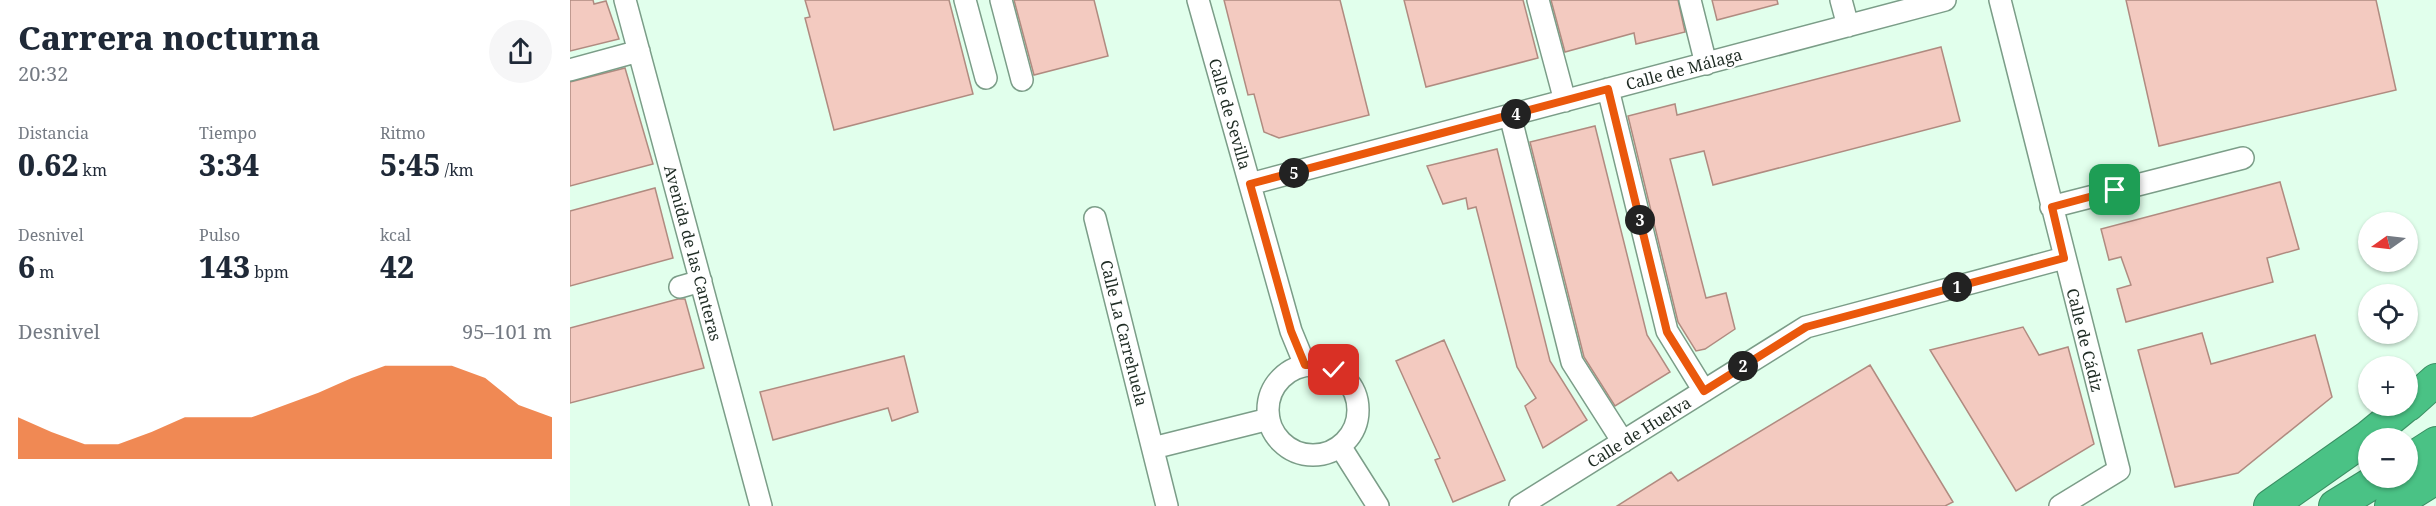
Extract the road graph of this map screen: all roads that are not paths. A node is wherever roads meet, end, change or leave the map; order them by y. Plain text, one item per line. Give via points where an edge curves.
1 (625, 0) edge
2 (965, 0) edge
3 (1001, 0) edge
4 (1198, 0) edge
5 (1538, 0) edge
6 (1690, 0) edge
7 (1841, 0) edge
8 (1945, 0) edge
9 (2000, 0) edge
10 (1848, 26) junction
11 (639, 51) junction
12 (1706, 64) junction
13 (570, 70) edge
14 (986, 78) dead end
15 (1022, 80) dead end
16 (1608, 89) junction
17 (1565, 101) junction
18 (1510, 115) junction
19 (2243, 158) dead end
20 (1250, 184) junction
21 (2052, 207) junction
22 (1095, 218) dead end
23 (2064, 258) junction
24 (701, 281) junction
25 (680, 287) dead end
26 (1305, 365) junction
27 (2436, 380) edge
28 (1704, 391) junction
29 (2418, 396) edge
30 (2394, 416) edge
31 (1269, 419) junction
32 (1623, 442) junction
33 (2436, 443) edge
34 (1340, 446) junction
35 (1153, 448) junction
36 (2418, 455) edge
37 (2436, 478) edge
38 (2364, 488) edge
39 (761, 506) edge
40 (1167, 506) edge
41 (1378, 506) edge
42 (1520, 506) edge
43 (2060, 506) edge
44 (2270, 506) edge
45 (2335, 506) edge
46 (2391, 506) edge

1 - 11 street, Avenida de las Canteras
2 - 14 street
3 - 15 street
4 - 20 street, Calle de Sevilla
5 - 17 street
6 - 12 street
7 - 10 street
8 - 10 street, Calle de Málaga
9 - 21 street, Calle de Cádiz
10 - 12 street, Calle de Málaga
11 - 13 street
11 - 24 street, Avenida de las Canteras
12 - 16 street, Calle de Málaga
16 - 17 street, Calle de Málaga
16 - 28 street via 1667,332
17 - 18 street, Calle de Málaga
18 - 20 street, Calle de Málaga
18 - 32 street via 1572,362
19 - 21 street
20 - 26 street, Calle de Sevilla via 1291,331
21 - 23 street, Calle de Cádiz
22 - 35 street, Calle La Carrehuela
23 - 28 street, Calle de Huelva via 1806,327
23 - 43 street, Calle de Cádiz via 2119,470
24 - 25 street
24 - 39 street, Avenida de las Canteras
26 - 31 street via 1292,370 1272,389
26 - 34 street via 1334,370 1354,392 1358,406 1356,421
27 - 29 highway
28 - 32 street, Calle de Huelva
30 - 44 highway
31 - 34 street via 1279,440 1302,454 1328,453
31 - 35 street
32 - 42 street, Calle de Huelva
33 - 36 highway
34 - 41 street
35 - 40 street, Calle La Carrehuela
37 - 46 highway
38 - 45 highway

